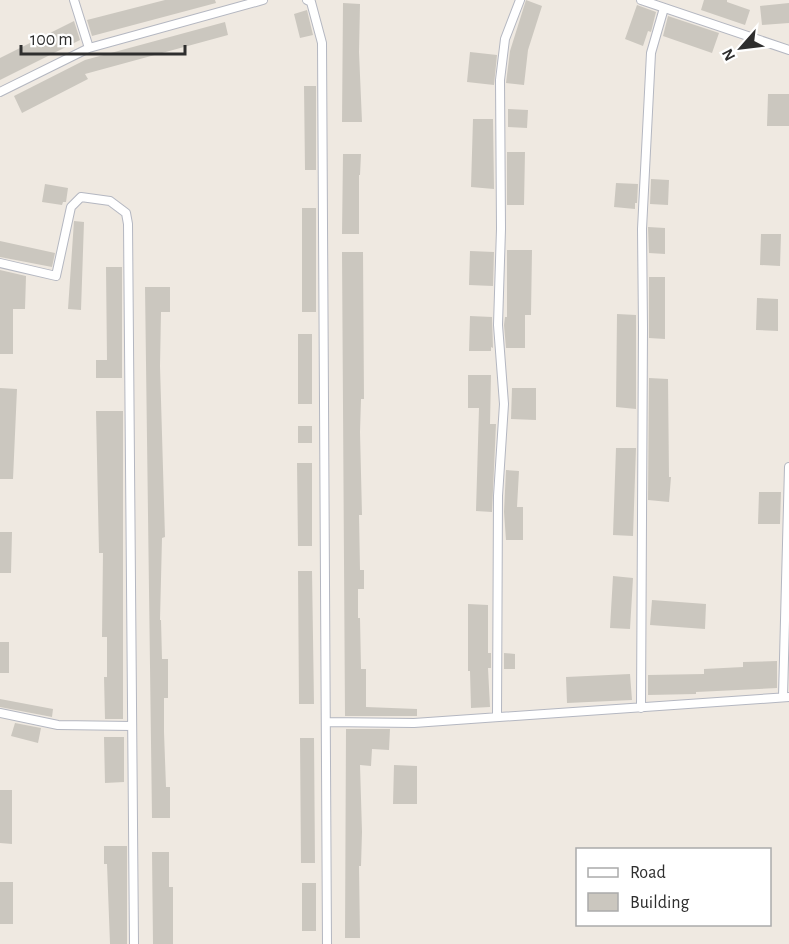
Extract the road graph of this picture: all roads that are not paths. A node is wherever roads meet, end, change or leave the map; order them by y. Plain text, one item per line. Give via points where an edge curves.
1 (74, 0) edge
2 (263, 0) edge
3 (308, 0) edge
4 (520, 0) edge
5 (641, 0) edge
6 (664, 8) junction
7 (89, 48) junction
8 (789, 50) edge
9 (0, 92) edge
10 (0, 263) edge
11 (789, 467) edge
12 (786, 697) edge
13 (641, 708) junction
14 (0, 713) edge
15 (497, 716) junction
16 (326, 722) junction
17 (132, 726) junction
18 (134, 944) edge
19 (327, 944) edge

1 - 7 street
2 - 7 street
3 - 16 street via 312,2 322,43
4 - 15 street via 505,39 500,80 498,325 504,404 498,496
5 - 6 street
6 - 8 street
6 - 13 street via 651,53 642,229
7 - 9 street
10 - 17 street via 56,276 71,207 81,197 110,201 126,213
11 - 12 street
12 - 13 street
13 - 15 street
14 - 17 street via 58,724
15 - 16 street via 414,723
16 - 19 street
17 - 18 street

